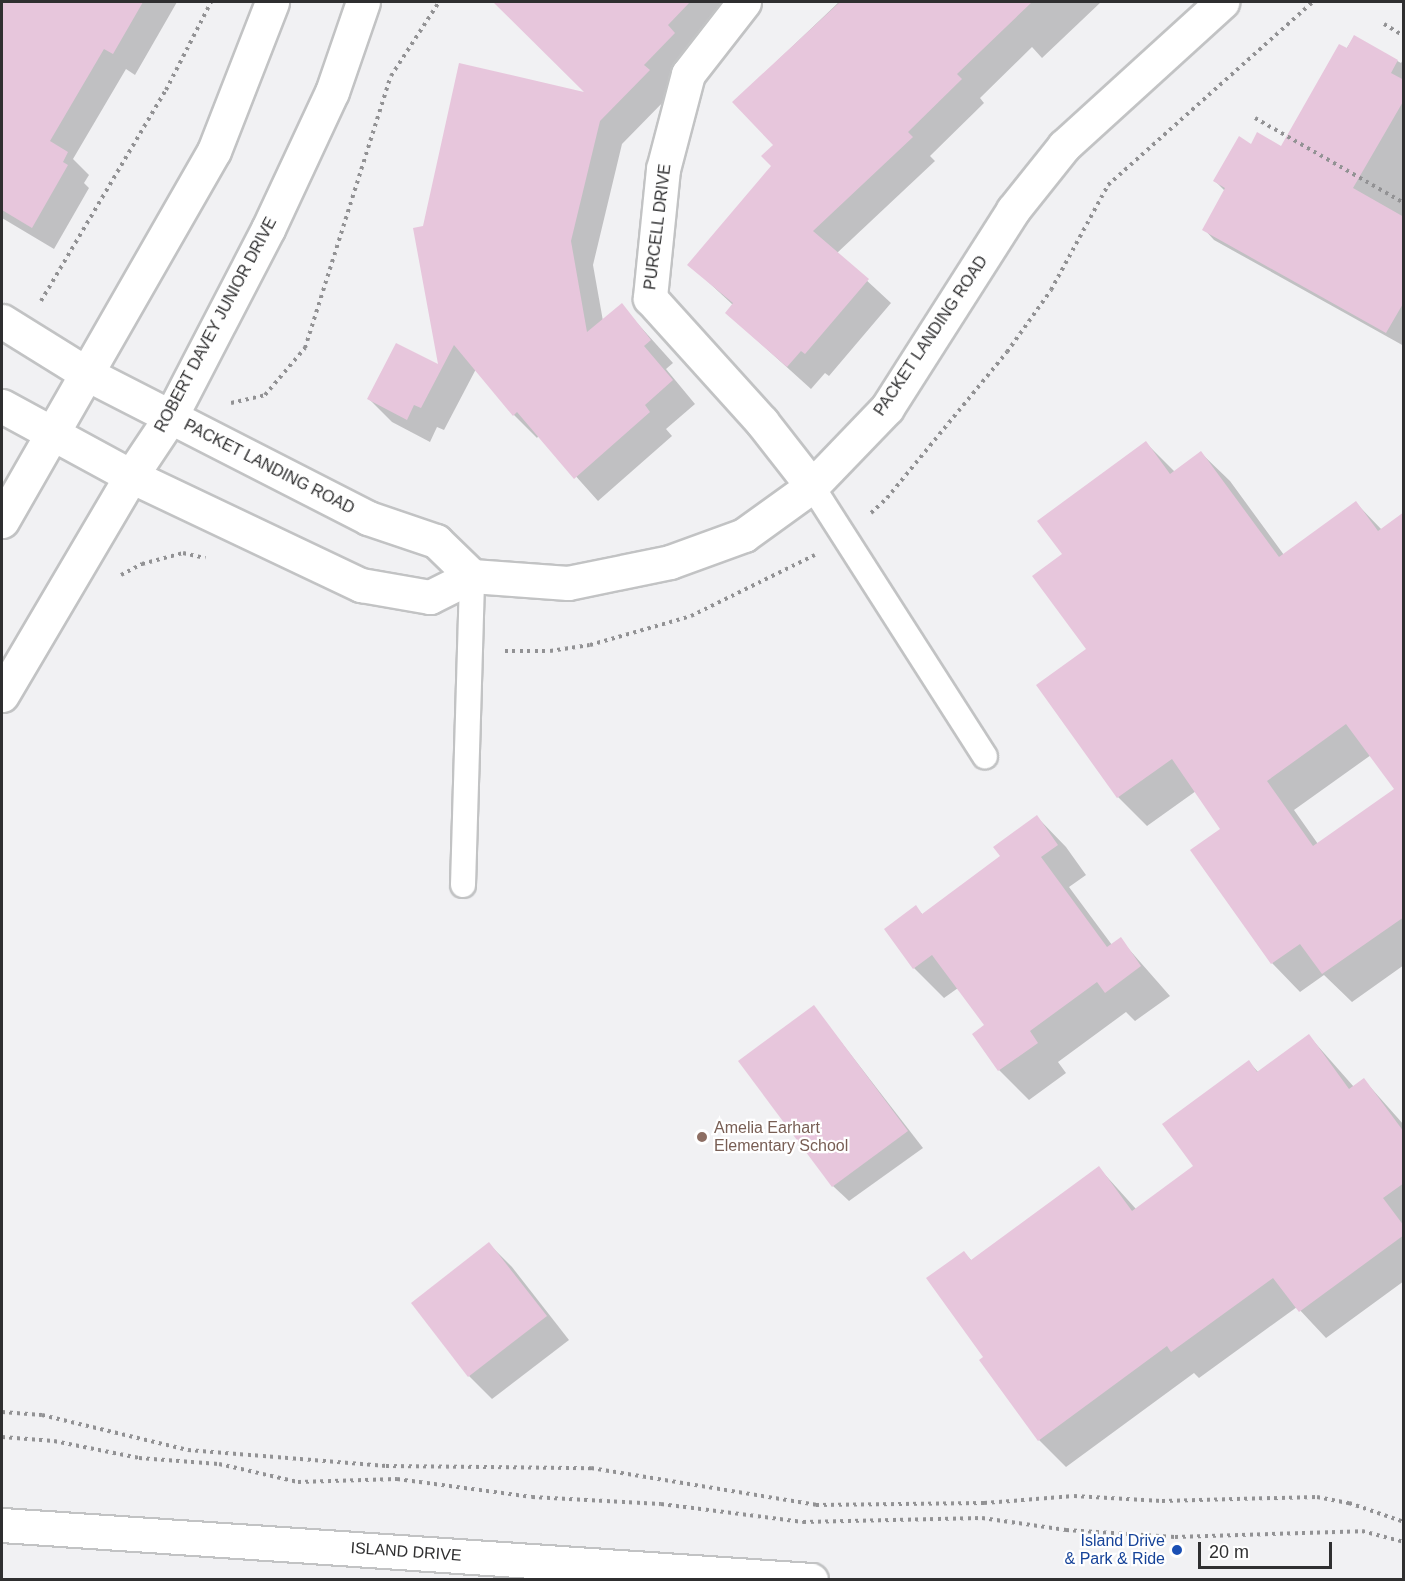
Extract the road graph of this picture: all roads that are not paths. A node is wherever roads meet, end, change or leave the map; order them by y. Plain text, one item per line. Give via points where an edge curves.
1 (272, 2) edge
2 (363, 2) edge
3 (744, 2) edge
4 (1222, 2) edge
5 (12, 327) edge
6 (87, 374) junction
7 (2, 406) edge
8 (171, 416) junction
9 (53, 436) junction
10 (131, 476) junction
11 (812, 486) junction
12 (2, 521) edge
13 (472, 576) junction
14 (2, 695) edge
15 (985, 756) dead end
16 (463, 885) dead end
17 (2, 1526) edge
18 (811, 1580) edge

1 - 6 street via 214,151
2 - 8 street, ROBERT DAVEY JUNIOR DRIVE via 332,92 268,229
3 - 11 street, PURCELL DRIVE via 688,74 663,169 650,298 762,422
4 - 11 street, PACKET LANDING ROAD via 1064,146 1013,210 887,408
5 - 6 street, PACKET LANDING ROAD
6 - 8 street, PACKET LANDING ROAD
6 - 9 street
7 - 9 street
8 - 10 street, ROBERT DAVEY JUNIOR DRIVE
8 - 13 street, PACKET LANDING ROAD via 368,518 436,541
9 - 10 street
9 - 12 street
10 - 13 street via 362,585 430,597
10 - 14 street, ROBERT DAVEY JUNIOR DRIVE
11 - 13 street, PACKET LANDING ROAD via 744,535 670,562 568,583
11 - 15 lane
13 - 16 lane
17 - 18 street, ISLAND DRIVE

